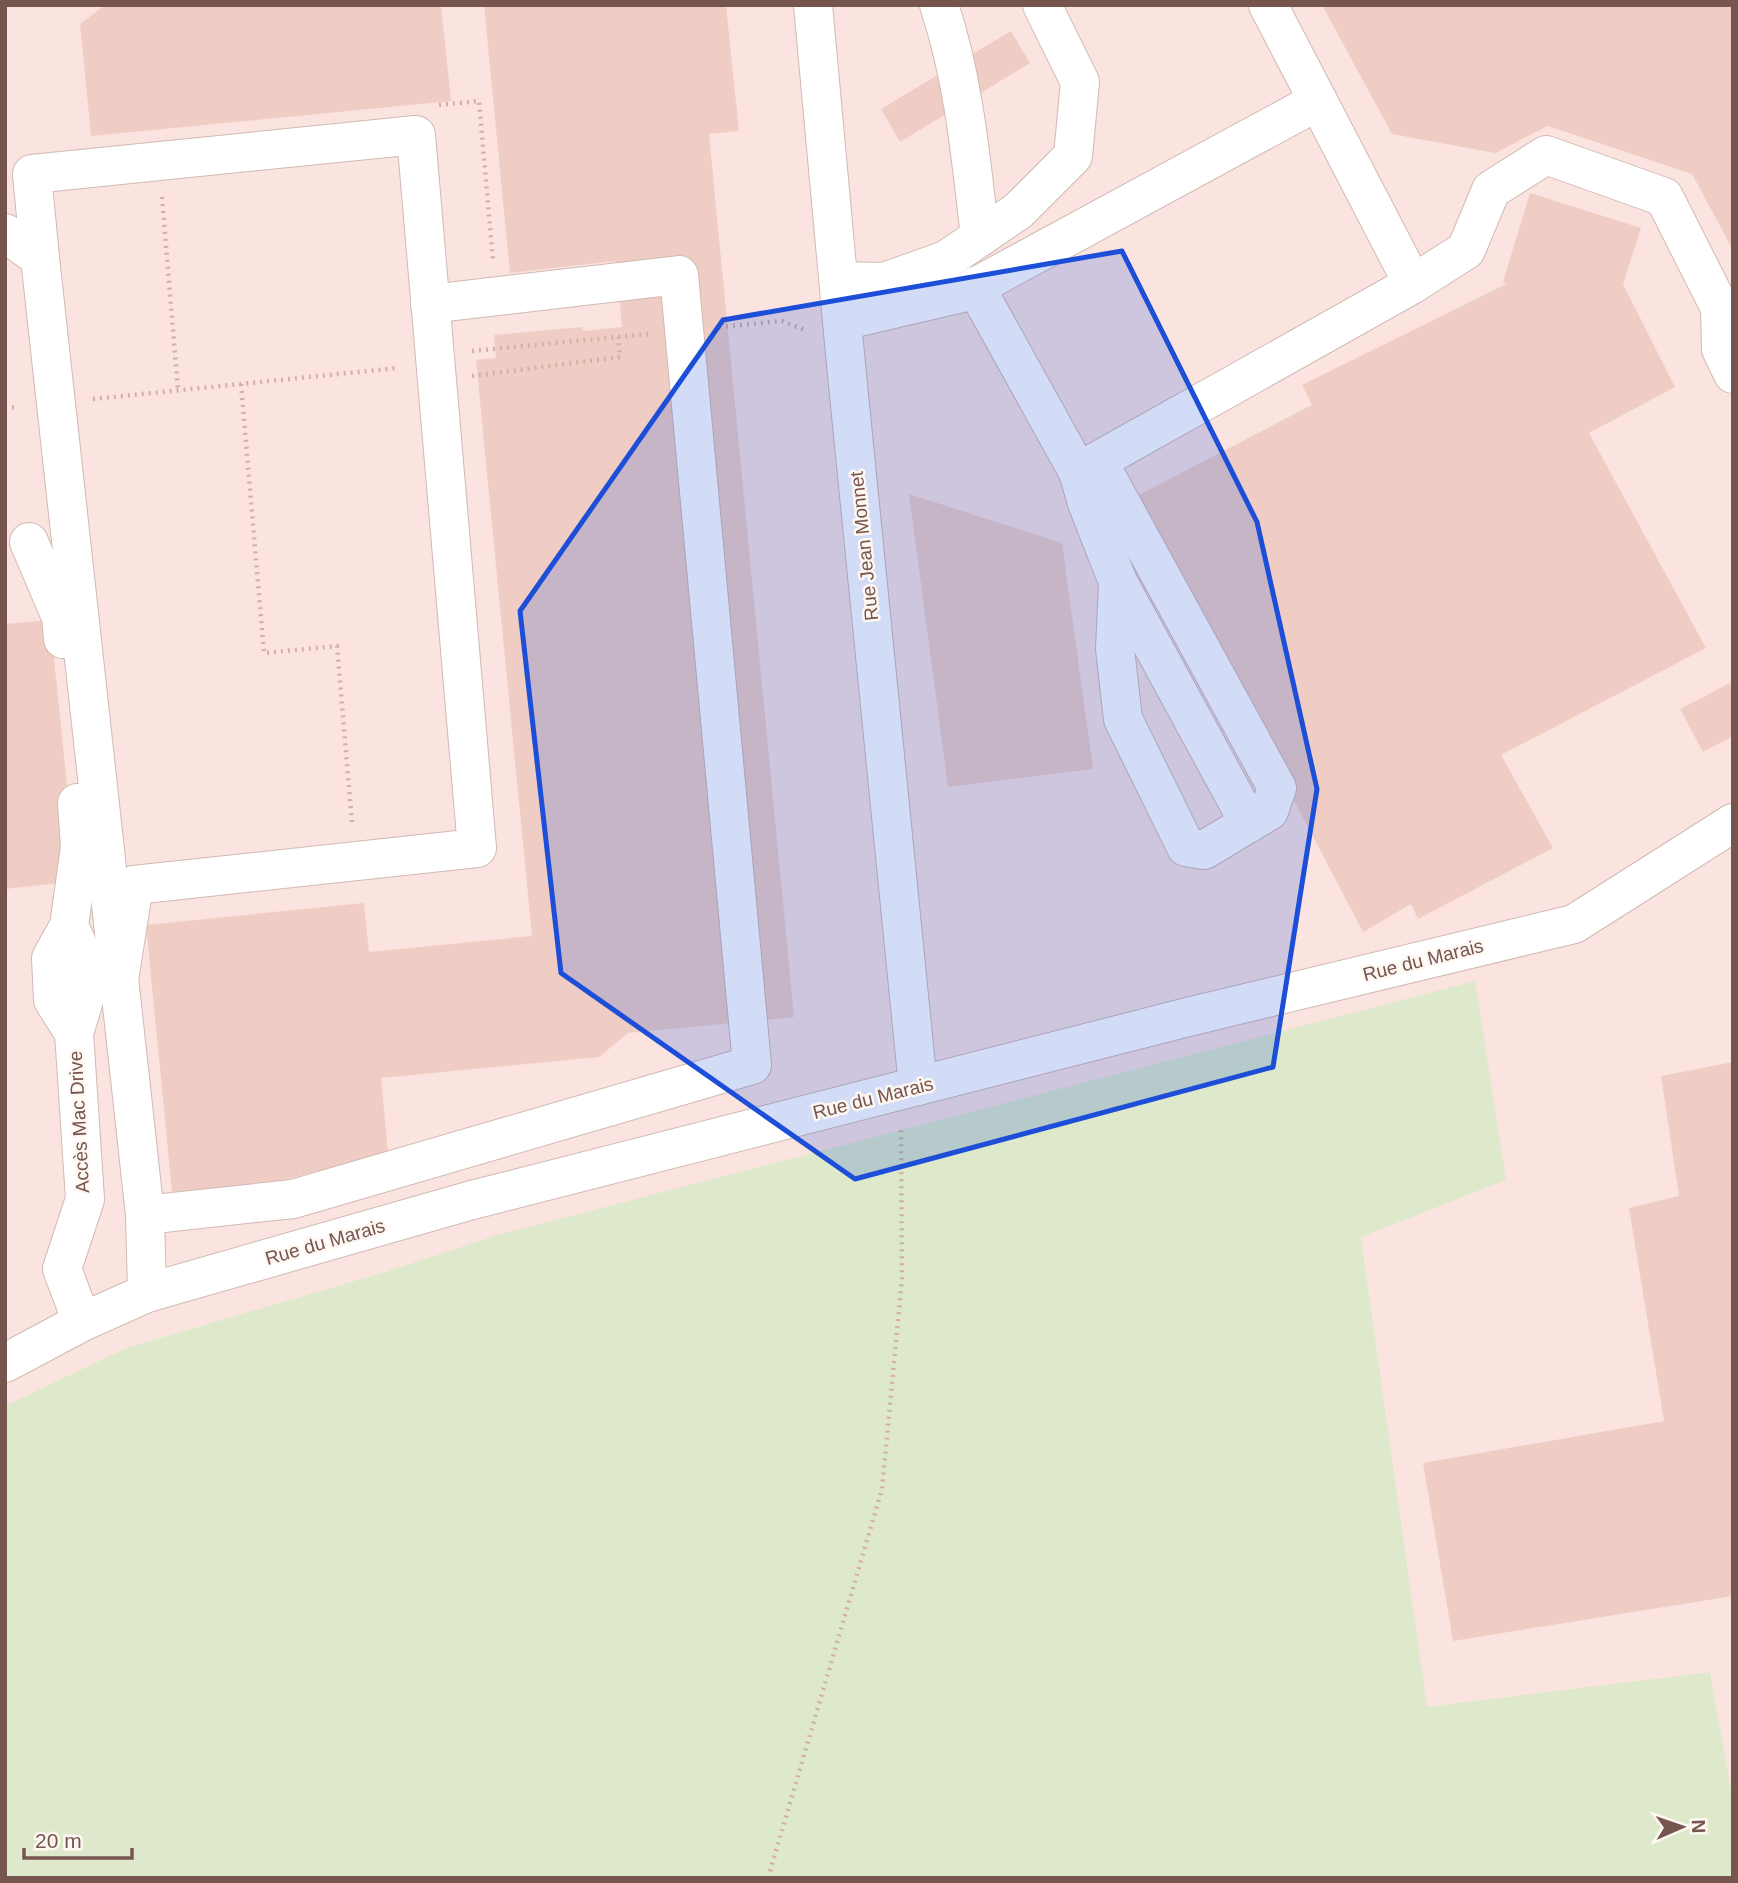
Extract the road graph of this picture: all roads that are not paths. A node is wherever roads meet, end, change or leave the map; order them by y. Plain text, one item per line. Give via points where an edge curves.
1 (813, 5) edge
2 (939, 5) edge
3 (1042, 5) edge
4 (1268, 5) edge
5 (1318, 101) junction
6 (5, 233) edge
7 (980, 237) junction
8 (22, 260) edge
9 (839, 281) junction
10 (1413, 284) junction
11 (975, 286) junction
12 (1723, 291) edge
13 (430, 304) junction
14 (843, 333) junction
15 (1733, 374) edge
16 (1088, 467) junction
17 (71, 538) junction
18 (17, 543) edge
19 (1118, 582) junction
20 (1249, 823) junction
21 (1733, 823) edge
22 (119, 980) junction
23 (909, 1088) junction
24 (145, 1215) junction
25 (147, 1293) junction
26 (82, 1322) junction
27 (5, 1363) edge

1 - 9 street, Rue Jean Monnet
2 - 7 street via 967,124
3 - 7 street via 1080,82 1073,156 1018,211
4 - 5 street
5 - 10 street
5 - 11 street
6 - 8 street
7 - 9 street via 946,260 884,282
8 - 13 street via 32,174 416,135
8 - 17 street via 57,403
9 - 14 street, Rue Jean Monnet
10 - 12 street via 1466,250 1491,190 1546,155 1664,197
10 - 16 street
11 - 14 street
11 - 16 street
12 - 15 street via 1721,349
13 - 22 street via 477,848 134,886
13 - 24 street via 678,275 752,1065 293,1199
14 - 23 street, Rue Jean Monnet
16 - 19 street via 1087,503
16 - 20 street via 1277,788 1269,811
17 - 18 street
17 - 22 street
18 - 26 street, Accès Mac Drive via 61,617 80,847 69,926 51,958 53,1000 74,1033 85,1199 62,1269
19 - 20 street
19 - 20 street via 1115,649 1123,719 1186,847 1204,850
21 - 23 street, Rue du Marais via 1574,924
22 - 24 street
23 - 25 street, Rue du Marais via 471,1200
24 - 25 street
25 - 26 street, Rue du Marais
26 - 27 street, Rue du Marais

